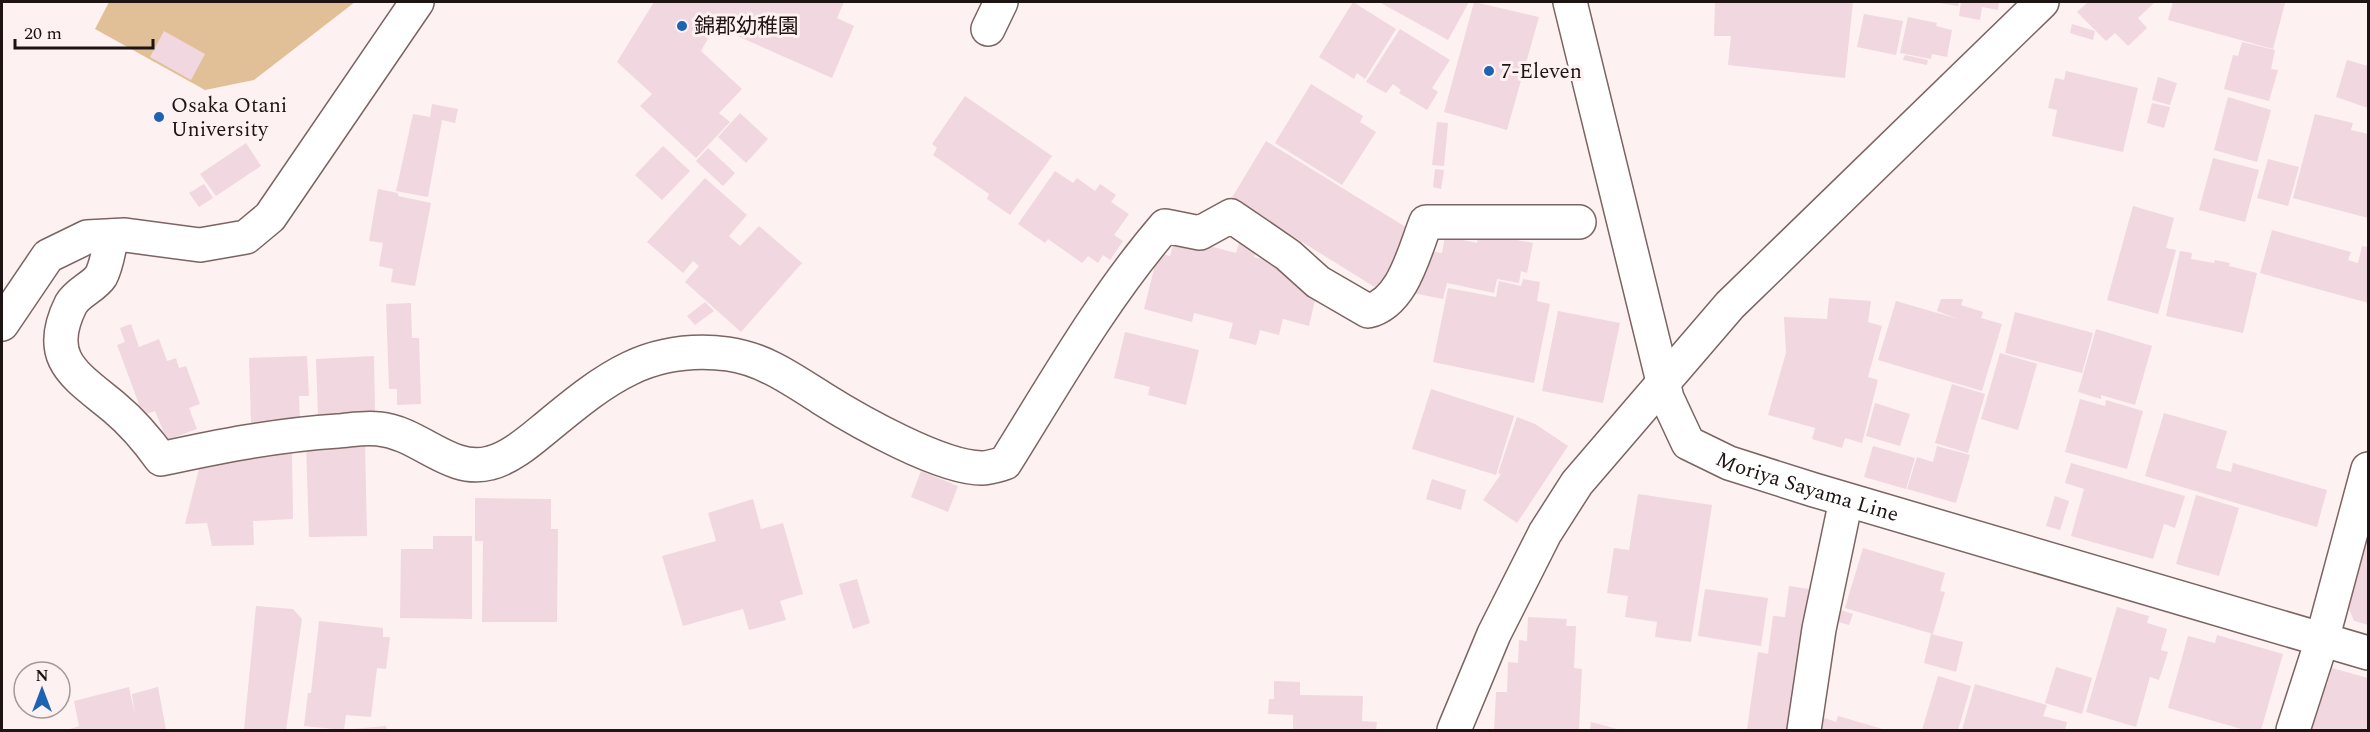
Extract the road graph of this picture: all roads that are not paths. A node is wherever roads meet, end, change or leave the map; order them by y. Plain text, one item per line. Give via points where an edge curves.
1 (417, 2) edge
2 (1570, 2) edge
3 (2042, 2) edge
4 (1579, 222) dead end
5 (112, 236) junction
6 (2, 324) edge
7 (1663, 382) junction
8 (2368, 469) edge
9 (1846, 500) junction
10 (2322, 640) junction
11 (2368, 653) edge
12 (1454, 730) edge
13 (1804, 730) edge
14 (2293, 730) edge

1 - 5 street via 270,217 246,237 200,245
2 - 7 street, Moriya Sayama Line
3 - 7 street via 1730,305
4 - 5 street via 1426,222 1403,279 1381,308 1368,311 1318,282 1288,255 1232,216 1200,233 1165,226 1110,296 1005,463 982,468 940,459 891,437 772,366 730,354 683,351 659,356 608,379 528,442 490,463 458,464 405,434 379,429 236,442 161,459 144,436 81,382 65,361 60,334 72,302 101,276
5 - 6 street via 87,237 48,256
7 - 9 street, Moriya Sayama Line via 1688,442 1730,463
7 - 12 street via 1577,483 1545,533 1494,634
8 - 10 street
9 - 10 street, Moriya Sayama Line
9 - 13 street via 1819,629
10 - 11 street, Moriya Sayama Line
10 - 14 street

